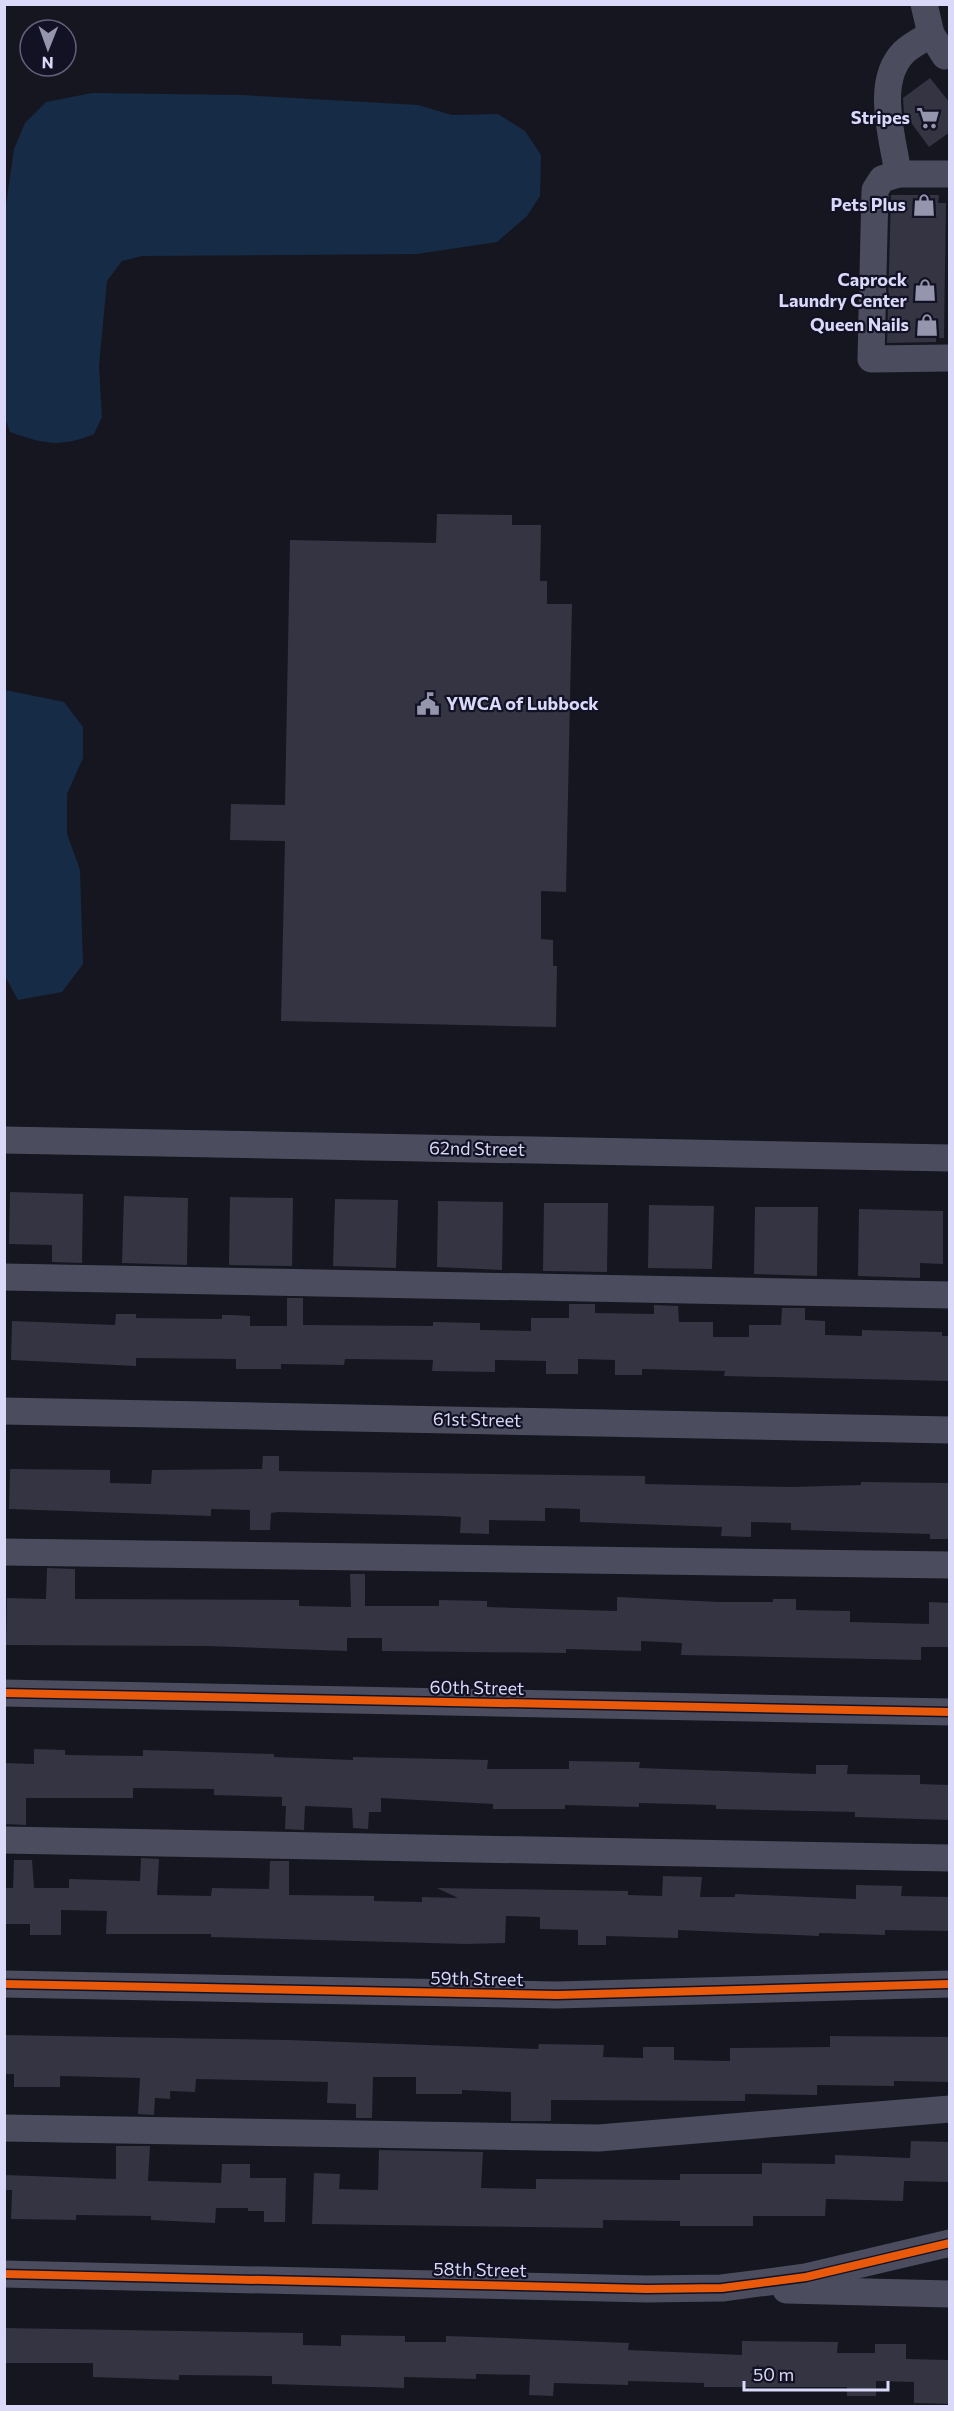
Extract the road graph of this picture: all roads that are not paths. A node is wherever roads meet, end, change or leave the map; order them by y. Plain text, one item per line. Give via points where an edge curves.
1 (924, 4) edge
2 (944, 51) edge
3 (898, 174) junction
4 (950, 174) edge
5 (950, 358) edge
6 (4, 1140) edge
7 (950, 1158) edge
8 (4, 1277) edge
9 (950, 1296) edge
10 (4, 1411) edge
11 (950, 1430) edge
12 (4, 1552) edge
13 (950, 1564) edge
14 (4, 1693) edge
15 (950, 1712) edge
16 (4, 1840) edge
17 (950, 1858) edge
18 (950, 1983) edge
19 (4, 1984) edge
20 (950, 2109) edge
21 (4, 2128) edge
22 (950, 2243) edge
23 (4, 2274) edge
24 (722, 2288) junction
25 (950, 2294) edge

1 - 2 street
2 - 3 street via 904,52 892,68 887,87
3 - 4 street
3 - 5 street via 882,179 875,190 871,358
6 - 7 street, 62nd Street
8 - 9 street
10 - 11 street, 61st Street
12 - 13 street
14 - 15 street, 60th Street
16 - 17 street
18 - 19 street, 59th Street via 557,1995
20 - 21 street via 599,2138
22 - 24 street, 58th Street via 806,2277
23 - 24 street, 58th Street
24 - 25 street, 58th Street

